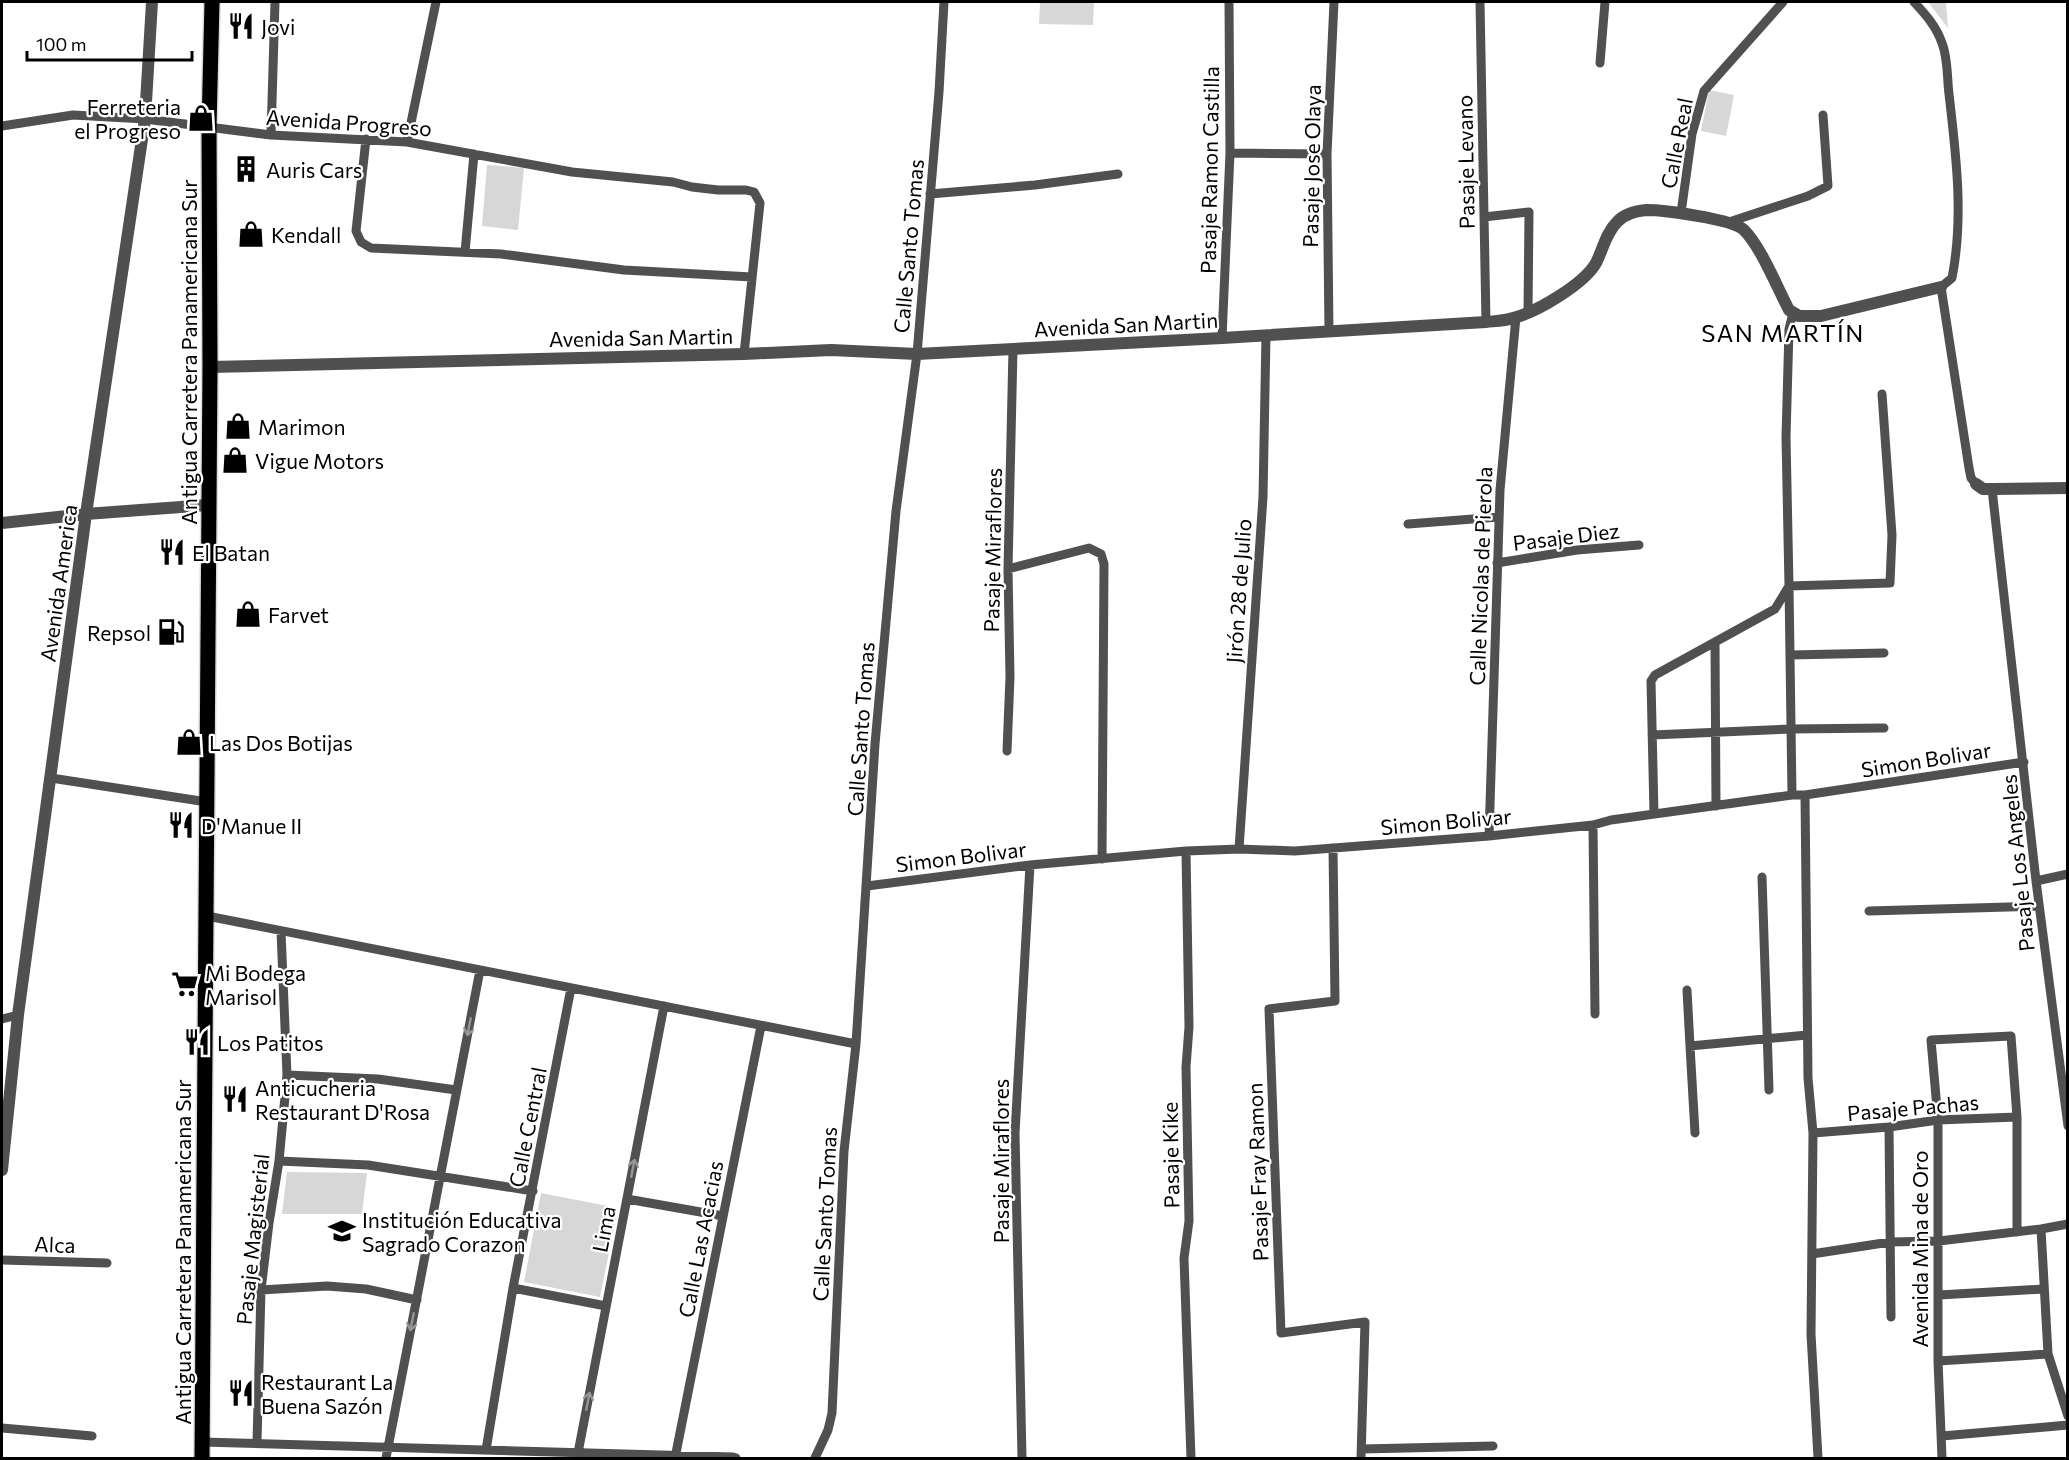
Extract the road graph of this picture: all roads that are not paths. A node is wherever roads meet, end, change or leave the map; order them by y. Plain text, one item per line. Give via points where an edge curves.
1 (152, 2) edge
2 (212, 2) edge
3 (275, 2) edge
4 (436, 2) edge
5 (944, 2) edge
6 (1229, 2) edge
7 (1334, 2) edge
8 (1480, 2) edge
9 (1605, 2) edge
10 (1783, 2) edge
11 (1914, 2) edge
12 (1600, 63) dead end
13 (1823, 115) dead end
14 (145, 119) junction
15 (2, 126) edge
16 (209, 127) junction
17 (271, 135) junction
18 (366, 139) junction
19 (407, 141) junction
20 (1230, 153) junction
21 (474, 154) junction
22 (1327, 154) junction
23 (1119, 174) dead end
24 (930, 194) junction
25 (1681, 213) junction
26 (1484, 217) junction
27 (1729, 222) junction
28 (465, 252) junction
29 (752, 277) junction
30 (1941, 287) junction
31 (1793, 313) junction
32 (1522, 315) junction
33 (1486, 322) junction
34 (1329, 331) junction
35 (1266, 335) junction
36 (1222, 338) junction
37 (1013, 349) junction
38 (744, 354) junction
39 (917, 354) junction
40 (210, 367) junction
41 (1882, 394) dead end
42 (1976, 484) joint
43 (2067, 488) edge
44 (1992, 489) junction
45 (208, 505) junction
46 (86, 514) junction
47 (1499, 517) junction
48 (2, 523) edge
49 (1408, 524) dead end
50 (1639, 545) dead end
51 (1497, 563) junction
52 (1008, 569) junction
53 (1789, 585) junction
54 (1715, 644) junction
55 (1884, 653) dead end
56 (1790, 655) junction
57 (1884, 728) dead end
58 (1791, 729) junction
59 (1714, 733) junction
60 (1652, 735) junction
61 (1007, 751) dead end
62 (2024, 762) junction
63 (51, 778) junction
64 (1792, 795) junction
65 (1805, 795) junction
66 (207, 802) junction
67 (1716, 806) junction
68 (1654, 814) junction
69 (1593, 825) junction
70 (1489, 836) junction
71 (1334, 848) junction
72 (1239, 849) junction
73 (1186, 851) junction
74 (1102, 859) junction
75 (1030, 865) junction
76 (2067, 874) edge
77 (1762, 877) dead end
78 (2036, 882) junction
79 (867, 886) junction
80 (2039, 906) junction
81 (1869, 911) dead end
82 (207, 916) junction
83 (281, 932) junction
84 (480, 970) junction
85 (571, 988) junction
86 (1687, 990) dead end
87 (664, 1006) junction
88 (1595, 1014) dead end
89 (18, 1015) junction
90 (2, 1019) edge
91 (761, 1026) junction
92 (1807, 1035) junction
93 (1766, 1039) junction
94 (856, 1044) junction
95 (1690, 1046) junction
96 (287, 1075) junction
97 (1769, 1089) dead end
98 (456, 1090) junction
99 (2017, 1118) junction
100 (1938, 1120) junction
101 (2067, 1126) edge
102 (1889, 1127) junction
103 (1695, 1133) dead end
104 (1813, 1133) junction
105 (279, 1161) junction
106 (2, 1170) edge
107 (440, 1175) junction
108 (533, 1191) junction
109 (627, 1199) junction
110 (723, 1216) junction
111 (2067, 1224) edge
112 (2041, 1229) junction
113 (2017, 1232) junction
114 (1939, 1241) junction
115 (1890, 1242) junction
116 (1812, 1254) junction
117 (2, 1260) edge
118 (106, 1263) dead end
119 (513, 1288) junction
120 (2043, 1289) junction
121 (261, 1290) junction
122 (1939, 1295) junction
123 (417, 1300) junction
124 (606, 1306) junction
125 (1891, 1317) dead end
126 (2048, 1354) junction
127 (1938, 1361) junction
128 (2067, 1416) edge
129 (2067, 1425) edge
130 (2, 1428) edge
131 (92, 1436) dead end
132 (1942, 1436) junction
133 (202, 1442) junction
134 (256, 1442) junction
135 (388, 1446) junction
136 (1493, 1446) dead end
137 (486, 1450) junction
138 (1361, 1454) edge
139 (578, 1455) edge
140 (676, 1457) edge
141 (202, 1458) edge
142 (386, 1458) edge
143 (736, 1458) edge
144 (815, 1458) edge
145 (1022, 1458) edge
146 (1191, 1458) edge
147 (1818, 1458) edge
148 (1942, 1458) edge

1 - 14 street, Avenida America
2 - 16 highway, Antigua Carretera Panamericana Sur
3 - 17 street
4 - 19 street
5 - 24 street, Calle Santo Tomas
6 - 20 street, Pasaje Ramon Castilla
7 - 22 street, Pasaje Jose Olaya
8 - 26 street, Pasaje Levano
9 - 12 street
10 - 25 street, Calle Real via 1704,91 1692,134
11 - 30 street via 1934,24 1944,46 1958,171 1957,253 1952,278
13 - 27 street via 1828,186
14 - 15 street, Avenida Progreso via 72,115
14 - 16 street, Avenida Progreso
14 - 46 street, Avenida America
16 - 17 street, Avenida Progreso
16 - 40 highway, Antigua Carretera Panamericana Sur
17 - 18 street, Avenida Progreso
18 - 19 street, Avenida Progreso
18 - 28 street via 356,231 361,242 371,248
19 - 21 street, Avenida Progreso
20 - 22 street
20 - 36 street, Pasaje Ramon Castilla
21 - 28 street
21 - 29 street, Avenida Progreso via 572,172 754,192 760,203
22 - 34 street, Pasaje Jose Olaya
23 - 24 street
24 - 39 street, Calle Santo Tomas
25 - 27 street, Avenida San Martin
25 - 32 street, Avenida San Martin via 1630,213 1612,229 1586,276
26 - 32 street, Calle Nicolas de Pierola via 1529,212
26 - 33 street, Pasaje Levano
27 - 31 street, Avenida San Martin via 1742,228 1752,240
28 - 29 street via 624,270
29 - 38 street
30 - 31 street via 1821,316
30 - 42 street via 1969,468
31 - 53 street via 1789,329 1786,437
32 - 33 street, Avenida San Martin
32 - 47 street, Calle Nicolas de Pierola
33 - 34 street, Avenida San Martin
34 - 35 street, Avenida San Martin
35 - 36 street, Avenida San Martin
35 - 72 street, Jirón 28 de Julio via 1263,497
36 - 37 street, Avenida San Martin
37 - 39 street, Avenida San Martin
37 - 52 street, Pasaje Miraflores
38 - 39 street, Avenida San Martin via 831,350
38 - 40 street, Avenida San Martin
39 - 79 street, Calle Santo Tomas via 896,511
40 - 45 highway, Antigua Carretera Panamericana Sur
41 - 53 street via 1892,535 1890,583
42 - 44 street
43 - 44 street
44 - 62 street, Pasaje Los Angeles
45 - 46 street
45 - 66 highway, Antigua Carretera Panamericana Sur
46 - 48 street
46 - 63 street, Avenida America
47 - 49 street
47 - 51 street, Calle Nicolas de Pierola
50 - 51 street, Pasaje Diez
51 - 70 street, Calle Nicolas de Pierola
52 - 61 street, Pasaje Miraflores
52 - 74 street via 1089,548 1101,554
53 - 54 street via 1775,609
53 - 56 street
54 - 59 street
54 - 60 street via 1655,675 1651,681
55 - 56 street
56 - 58 street
57 - 58 street
58 - 59 street
58 - 64 street
59 - 60 street
59 - 67 street
60 - 68 street
62 - 65 street, Simon Bolivar
62 - 78 street, Pasaje Los Angeles
63 - 66 street
63 - 89 street, Avenida America
64 - 65 street, Simon Bolivar
64 - 67 street, Simon Bolivar
65 - 92 street
66 - 82 highway, Antigua Carretera Panamericana Sur
67 - 68 street, Simon Bolivar
68 - 69 street, Simon Bolivar
69 - 70 street, Simon Bolivar
69 - 88 street
70 - 71 street, Simon Bolivar
71 - 72 street, Simon Bolivar
71 - 138 street, Pasaje Fray Ramon via 1335,1001 1269,1009 1281,1333 1365,1322
72 - 73 street, Simon Bolivar
73 - 74 street, Simon Bolivar
73 - 146 street, Pasaje Kike via 1189,1221 1184,1258
74 - 75 street, Simon Bolivar
75 - 79 street, Simon Bolivar
75 - 145 street, Pasaje Miraflores via 1015,1133
76 - 78 street
77 - 93 street
78 - 80 street, Pasaje Los Angeles
79 - 94 street, Calle Santo Tomas
80 - 81 street
80 - 101 street, Pasaje Los Angeles
82 - 83 street
82 - 133 highway, Antigua Carretera Panamericana Sur
83 - 84 street
83 - 96 street, Pasaje Magisterial
84 - 85 street
84 -> 98 street
85 - 87 street
85 - 108 street, Calle Central
86 - 95 street
87 - 91 street
109 -> 87 street, Lima
89 - 90 street
89 - 106 street, Avenida America
91 - 94 street
91 - 110 street, Calle Las Acacias
92 - 93 street
92 - 104 street
93 - 95 street
93 - 97 street
94 - 144 street, Calle Santo Tomas via 844,1151 832,1413
95 - 103 street
96 - 98 street via 378,1079
96 - 105 street, Pasaje Magisterial
98 - 107 street
99 - 100 street, Pasaje Pachas
99 - 100 street, Avenida Mina de Oro via 2012,1036 1931,1040
99 - 113 street
100 - 102 street, Pasaje Pachas
100 - 114 street, Avenida Mina de Oro
102 - 104 street, Pasaje Pachas
102 - 115 street
104 - 116 street
105 - 107 street via 368,1165
105 - 121 street, Pasaje Magisterial
107 - 108 street
107 - 123 street
108 - 119 street, Calle Central
109 - 110 street
109 - 124 street, Lima
110 - 140 street, Calle Las Acacias
111 - 112 street
112 - 113 street
112 - 120 street
113 - 114 street
114 - 115 street
114 - 122 street, Avenida Mina de Oro
115 - 116 street
115 - 125 street
116 - 147 street via 1811,1334
117 - 118 street, Alca
119 - 124 street
119 - 137 street, Calle Central
120 - 122 street
120 - 126 street
121 - 123 street via 327,1286 366,1289
121 - 134 street, Pasaje Magisterial
122 - 127 street, Avenida Mina de Oro
123 -> 135 street
139 -> 124 street, Lima
126 - 127 street
126 - 128 street
127 - 132 street, Avenida Mina de Oro
129 - 132 street
130 - 131 street
132 - 148 street, Avenida Mina de Oro
133 - 134 street
133 - 141 highway, Antigua Carretera Panamericana Sur
134 - 135 street
135 - 137 street
135 - 142 street
136 - 138 street
137 - 139 street
139 - 140 street
140 - 143 street

